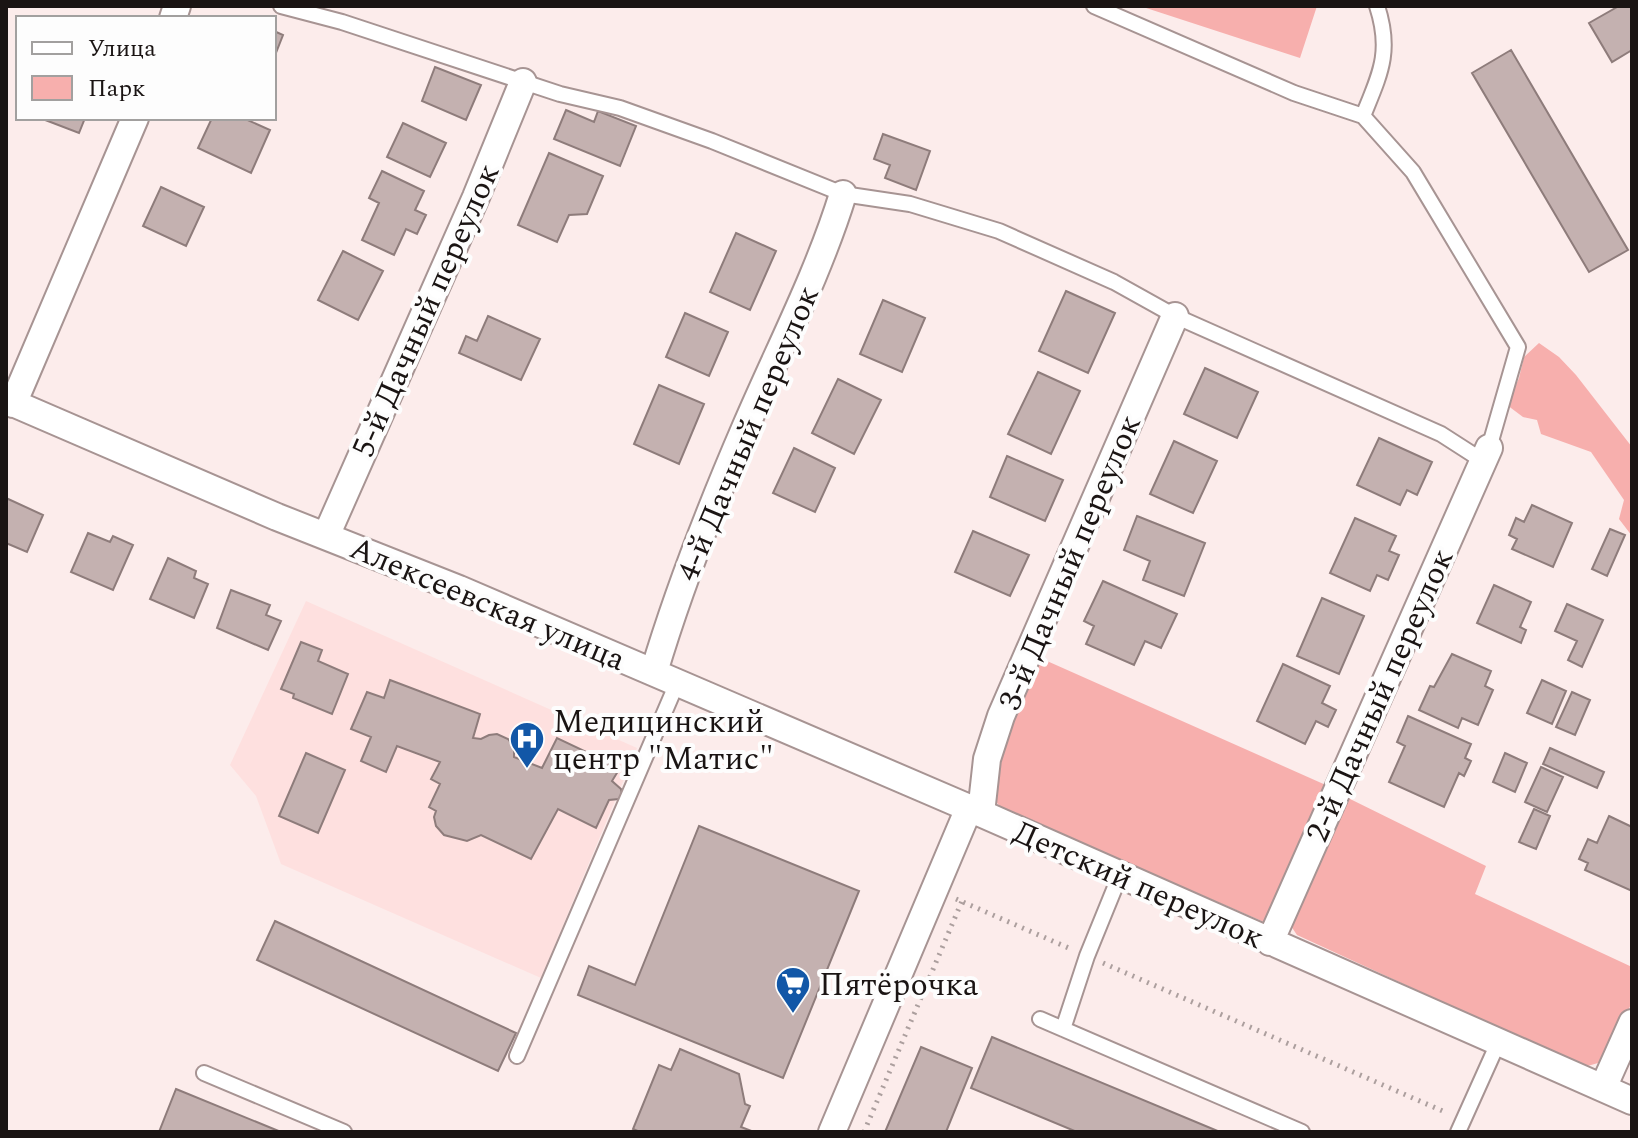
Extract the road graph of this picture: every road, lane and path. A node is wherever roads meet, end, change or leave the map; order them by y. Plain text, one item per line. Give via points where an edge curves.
1 (281, 6) edge
2 (1094, 6) edge
3 (1377, 6) edge
4 (523, 82) junction
5 (1363, 116) junction
6 (134, 120) edge
7 (843, 194) junction
8 (1175, 316) junction
9 (10, 402) edge
10 (1486, 454) junction
11 (326, 536) junction
12 (665, 678) junction
13 (975, 810) junction
14 (1120, 875) junction
15 (934, 889) junction
16 (962, 901) junction
17 (1270, 942) junction
18 (1087, 956) junction
19 (1040, 1019) dead end
20 (1632, 1023) edge
21 (1063, 1029) junction
22 (1498, 1043) junction
23 (517, 1056) dead end
24 (204, 1073) dead end
25 (1603, 1088) junction
26 (1632, 1101) edge
27 (1460, 1126) edge
28 (344, 1132) edge
29 (832, 1132) edge
30 (864, 1132) edge
31 (1302, 1132) edge

1 - 4 lane
2 - 5 lane via 1294,93
3 - 5 lane via 1385,29 1383,67
4 - 7 lane via 620,108
4 - 11 street, 5-й Дачный переулок
5 - 10 lane via 1413,172 1518,347
6 - 9 street
7 - 8 lane via 910,204 999,231 1114,282
7 - 12 street, 4-й Дачный переулок via 827,246 680,588
8 - 10 lane
8 - 13 street, 3-й Дачный переулок via 1001,716
9 - 11 street, Алексеевская улица
10 - 17 street, 2-й Дачный переулок
11 - 12 street, Алексеевская улица
12 - 13 street, Алексеевская улица
12 - 23 lane
13 - 14 street, Детский переулок
13 - 15 street
14 - 17 street, Детский переулок
14 - 18 lane
15 - 16 path
15 - 29 street
16 - 18 path
16 - 30 path
17 - 22 street, Детский переулок
18 - 21 lane
18 - 27 path
19 - 21 lane
20 - 25 street
21 - 31 lane
22 - 25 street, Детский переулок
22 - 27 lane
24 - 28 lane
25 - 26 street, Детский переулок

